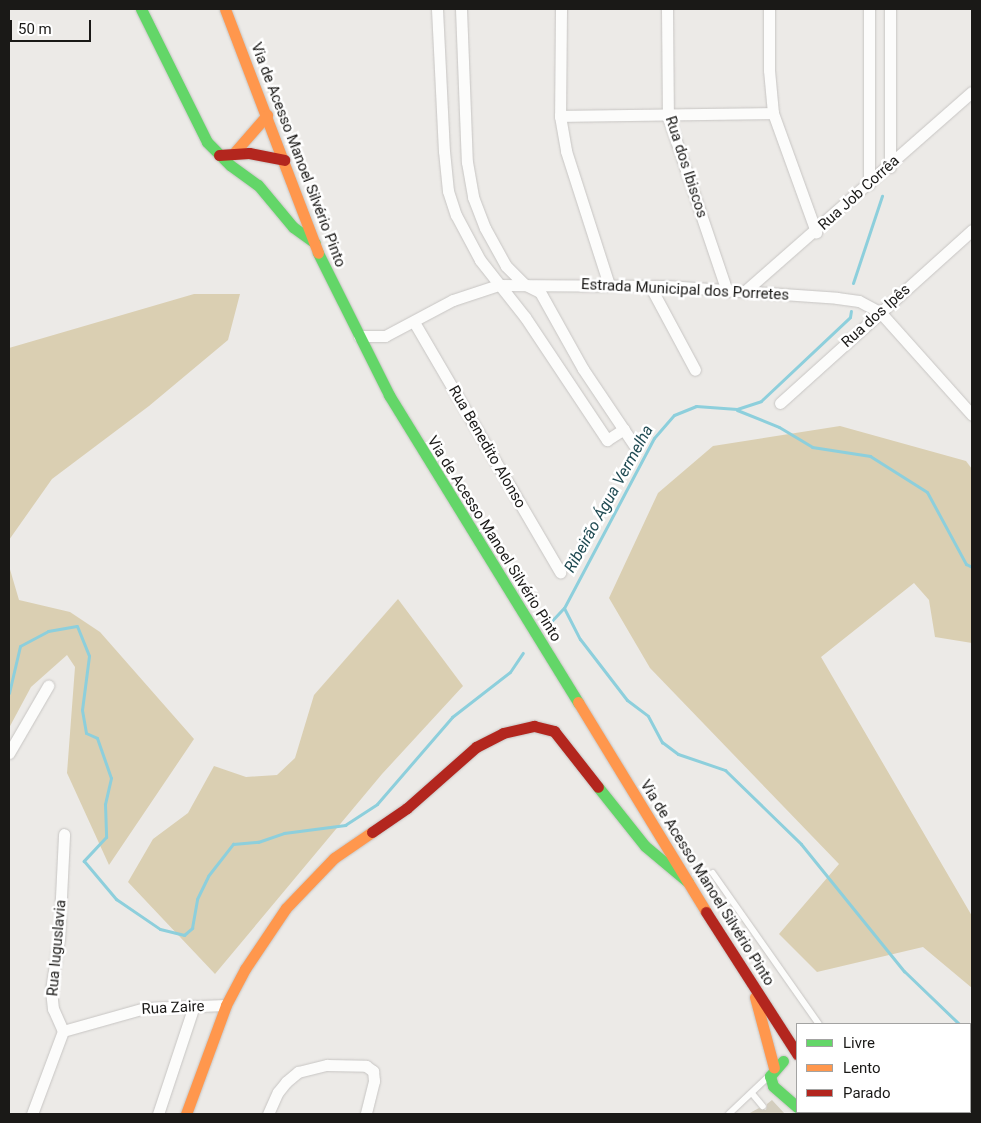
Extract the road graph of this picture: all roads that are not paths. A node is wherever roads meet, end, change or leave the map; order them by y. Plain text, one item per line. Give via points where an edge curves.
1 (141, 9) edge
2 (225, 9) edge
3 (437, 9) edge
4 (461, 9) edge
5 (561, 9) edge
6 (667, 9) edge
7 (769, 9) edge
8 (869, 9) edge
9 (890, 9) edge
10 (972, 92) edge
11 (772, 113) junction
12 (267, 115) junction
13 (560, 116) junction
14 (668, 117) junction
15 (233, 154) junction
16 (219, 155) junction
17 (284, 160) junction
18 (467, 162) junction
19 (446, 166) junction
20 (890, 167) junction
21 (869, 184) junction
22 (473, 197) junction
23 (453, 205) junction
24 (816, 232) junction
25 (970, 238) edge
26 (315, 243) junction
27 (498, 284) junction
28 (524, 284) junction
29 (609, 285) junction
30 (650, 286) junction
31 (727, 291) junction
32 (744, 292) junction
33 (880, 312) junction
34 (414, 322) junction
35 (359, 336) junction
36 (695, 370) dead end
37 (780, 403) dead end
38 (972, 415) edge
39 (624, 429) junction
40 (634, 445) dead end
41 (560, 572) dead end
42 (48, 686) dead end
43 (9, 753) edge
44 (64, 834) dead end
45 (713, 873) dead end
46 (688, 882) junction
47 (751, 984) junction
48 (194, 1006) junction
49 (226, 1006) junction
50 (818, 1023) edge
51 (63, 1031) junction
52 (796, 1052) edge
53 (796, 1059) edge
54 (772, 1072) junction
55 (752, 1094) junction
56 (763, 1106) dead end
57 (796, 1107) edge
58 (32, 1114) edge
59 (158, 1114) edge
60 (186, 1114) edge
61 (268, 1114) edge
62 (366, 1114) edge
63 (729, 1114) edge

1 - 16 main road via 207,142
2 - 12 main road, Via de Acesso Manoel Silvério Pinto
3 - 19 street
4 - 18 street
5 - 13 street
6 - 14 street, Rua dos Ibiscos
7 - 11 street via 768,70
8 - 21 street
9 - 20 street
10 - 20 street, Rua Job Corrêa
11 - 14 street
11 - 24 street
12 - 15 main road
12 - 17 main road, Via de Acesso Manoel Silvério Pinto
13 - 14 street
13 - 29 street via 566,151
14 - 31 street, Rua dos Ibiscos
15 - 16 main road
15 - 17 main road via 249,153
16 - 26 main road via 252,179 293,227
17 - 26 main road, Via de Acesso Manoel Silvério Pinto
18 - 19 street
18 - 22 street
19 - 23 street
20 - 21 street, Rua Job Corrêa
21 - 24 street, Rua Job Corrêa
22 - 23 street
22 - 28 street via 494,249
23 - 27 street via 468,240
24 - 32 street, Rua Job Corrêa
25 - 33 street, Rua dos Ipês
26 - 35 main road, Via de Acesso Manoel Silvério Pinto
27 - 28 street, Estrada Municipal dos Porretes
27 - 34 street, Estrada Municipal dos Porretes via 453,300
27 - 39 street via 525,318 607,440
28 - 29 street, Estrada Municipal dos Porretes
28 - 39 street via 540,292 583,369
29 - 30 street, Estrada Municipal dos Porretes
30 - 31 street, Estrada Municipal dos Porretes
30 - 36 street
31 - 32 street, Estrada Municipal dos Porretes
32 - 33 street, Estrada Municipal dos Porretes via 837,298 859,302
33 - 37 street, Rua dos Ipês
33 - 38 street, Estrada Municipal dos Porretes
34 - 35 street, Estrada Municipal dos Porretes via 385,336
34 - 41 street, Rua Benedito Alonso
35 - 46 main road, Via de Acesso Manoel Silvério Pinto via 399,412
39 - 40 street
42 - 43 street
44 - 51 street, Rua Iuguslavia via 59,938 51,990
45 - 50 lane
46 - 47 main road, Via de Acesso Manoel Silvério Pinto
46 - 49 main road via 645,846 563,739 544,727 523,727 476,747 406,808 322,868 264,938
47 - 52 main road, Via de Acesso Manoel Silvério Pinto
47 - 54 main road
48 - 49 street, Rua Zaire
48 - 51 street, Rua Zaire via 145,1008
48 - 59 street
49 - 60 main road
51 - 58 street
53 - 54 main road via 780,1062
54 - 55 lane
54 - 57 main road via 778,1093
55 - 56 lane
55 - 63 lane
61 - 62 street via 286,1082 310,1068 366,1066 374,1073

